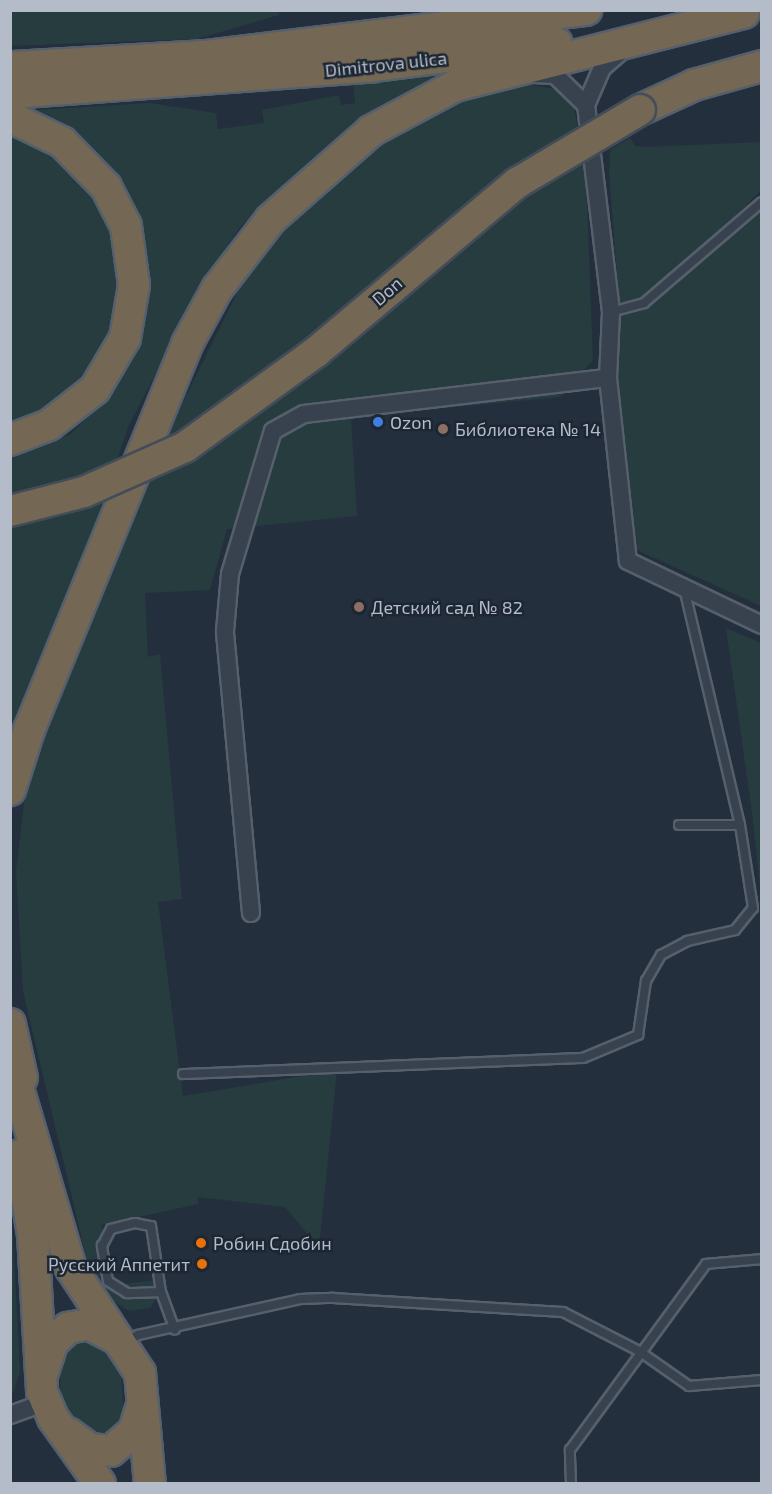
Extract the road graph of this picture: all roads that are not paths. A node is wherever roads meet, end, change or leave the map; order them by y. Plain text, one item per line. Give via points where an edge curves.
1 (586, 10) edge
2 (751, 12) edge
3 (627, 46) junction
4 (762, 66) edge
5 (10, 67) edge
6 (481, 78) junction
7 (10, 93) edge
8 (586, 105) junction
9 (10, 117) edge
10 (762, 202) edge
11 (610, 312) junction
12 (608, 378) junction
13 (10, 440) edge
14 (10, 511) edge
15 (685, 592) junction
16 (762, 625) edge
17 (10, 790) edge
18 (679, 825) dead end
19 (740, 825) junction
20 (251, 913) dead end
21 (10, 1024) edge
22 (10, 1061) edge
23 (183, 1074) dead end
24 (10, 1105) edge
25 (10, 1133) edge
26 (31, 1163) junction
27 (39, 1198) junction
28 (762, 1259) edge
29 (161, 1293) junction
30 (176, 1330) junction
31 (121, 1342) junction
32 (639, 1351) junction
33 (762, 1380) edge
34 (143, 1397) junction
35 (46, 1402) junction
36 (10, 1415) edge
37 (100, 1484) edge
38 (150, 1484) edge
39 (571, 1484) edge

1 - 5 highway, Dimitrova ulica via 205,56
2 - 3 highway
2 - 7 highway, Dimitrova ulica via 374,66
3 - 6 highway
3 - 8 street via 602,68
4 - 14 highway, Don, bridge via 693,85 640,110 517,183 316,352 194,441 84,492
6 - 8 street via 555,75
6 - 17 highway via 396,114 352,145 271,219 217,289 138,460 29,730
8 - 11 street
9 - 13 highway via 62,142 106,187 126,226 134,285 125,338 95,389 49,425
10 - 11 lane via 644,303
11 - 12 street
12 - 15 street via 628,561
12 - 20 street via 304,414 273,431 230,574 225,632
15 - 16 street
15 - 19 lane
18 - 19 lane
19 - 23 lane via 753,908 735,930 687,941 661,955 646,981 638,1035 583,1058
21 - 26 highway
22 - 26 highway
24 - 26 highway
25 - 26 highway
26 - 27 highway
27 - 31 highway via 78,1282
27 - 35 highway
28 - 32 lane via 706,1264
29 - 29 lane via 127,1293 108,1281 102,1246 111,1229 135,1223 151,1226
29 - 30 lane
30 - 31 lane via 138,1335
30 - 32 lane via 300,1299 333,1298 563,1312
31 - 34 highway via 140,1373
31 - 35 highway via 88,1324 68,1328 48,1351
32 - 33 lane via 689,1386
32 - 39 lane via 570,1450
34 - 35 highway via 134,1431 111,1450 82,1445
34 - 38 highway
35 - 36 street
35 - 37 highway

